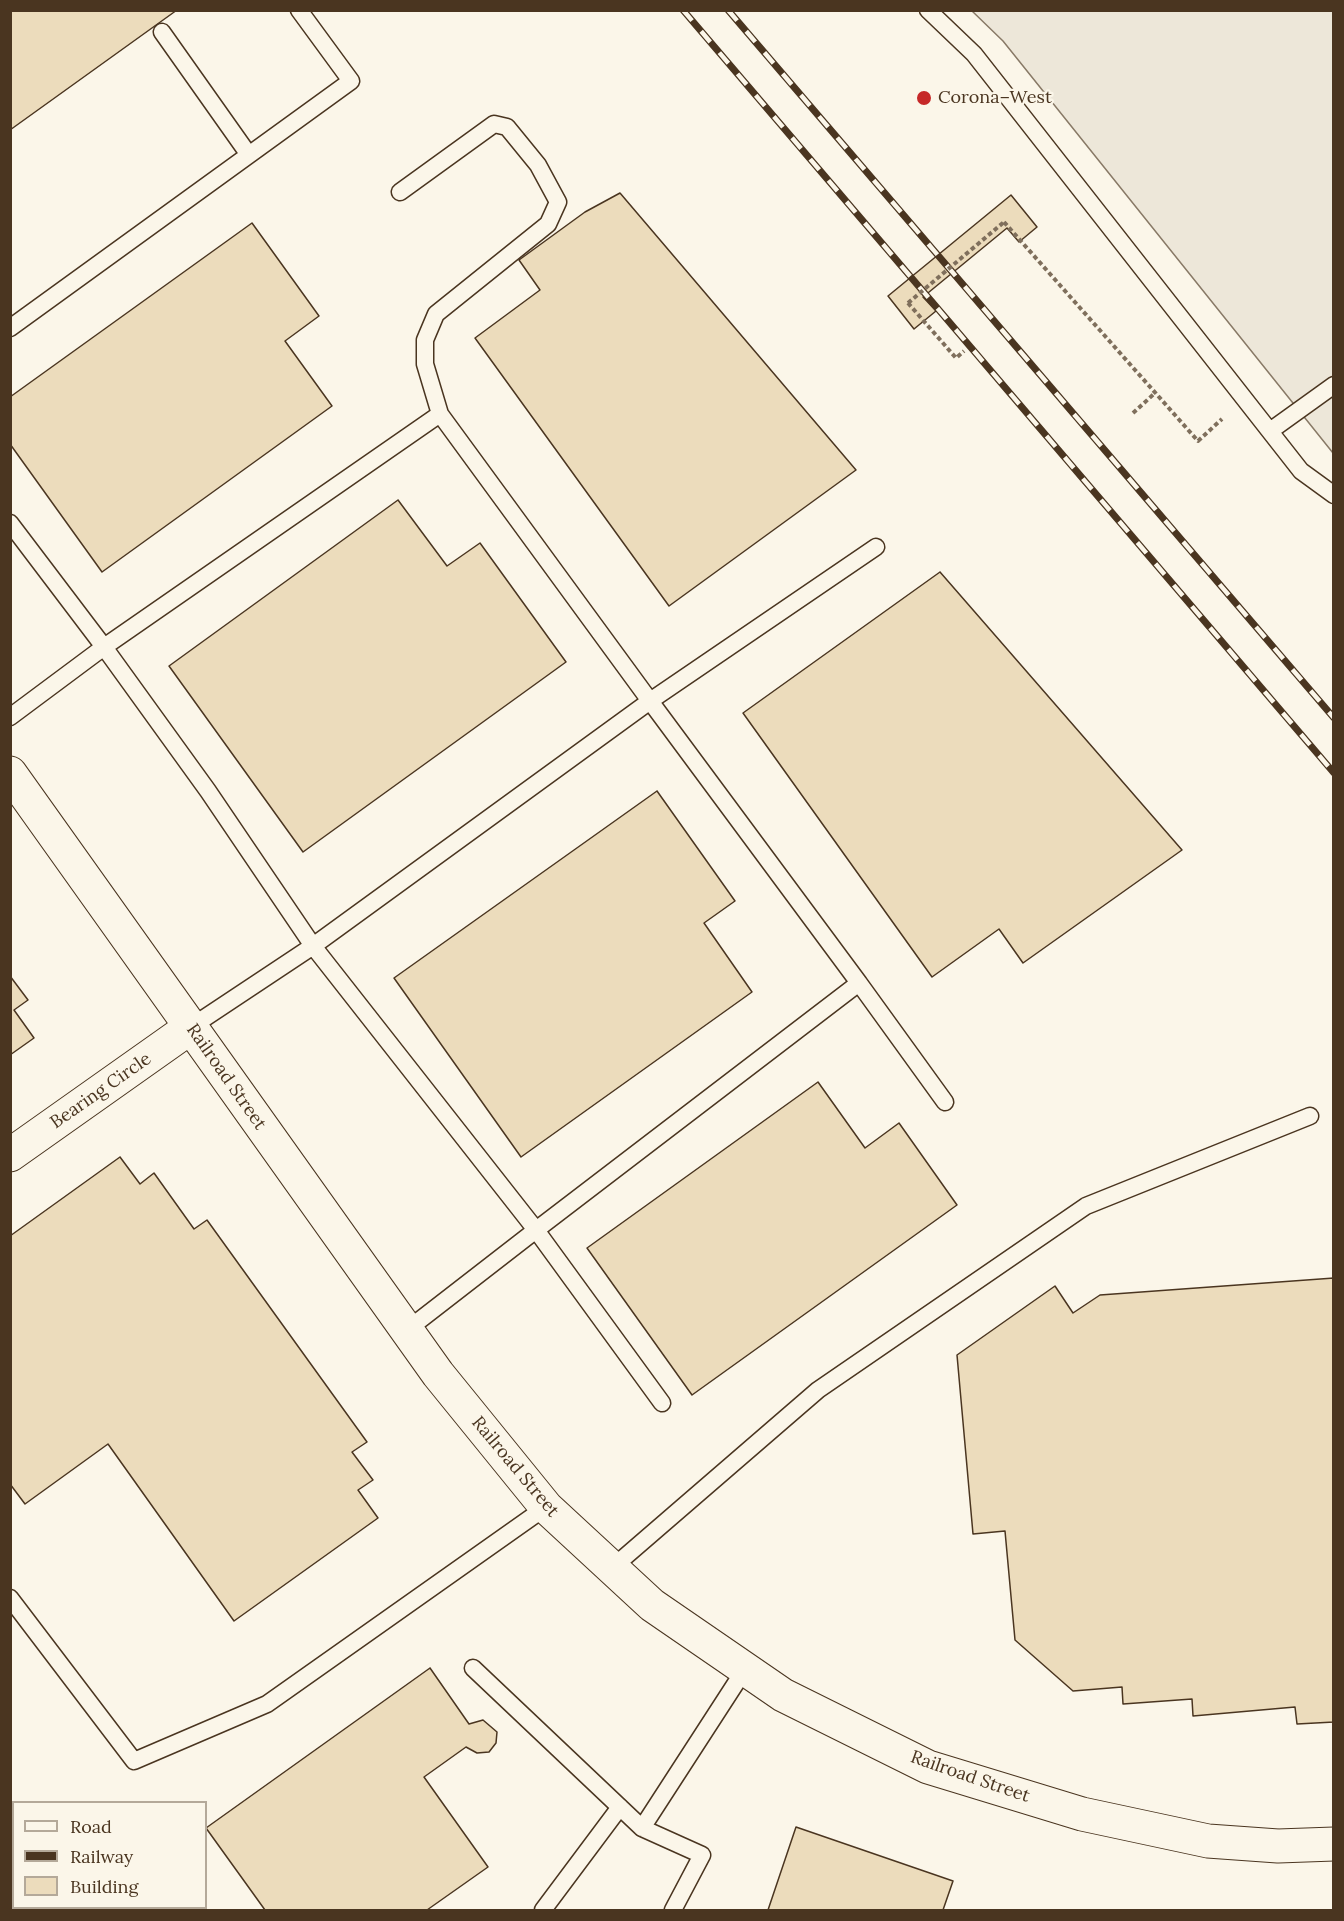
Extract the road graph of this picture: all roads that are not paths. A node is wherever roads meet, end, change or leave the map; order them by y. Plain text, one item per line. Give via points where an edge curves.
1 (299, 10) edge
2 (928, 10) edge
3 (162, 32) dead end
4 (249, 155) junction
5 (400, 192) dead end
6 (10, 328) edge
7 (1334, 385) edge
8 (440, 414) junction
9 (1270, 431) junction
10 (1334, 495) edge
11 (10, 523) edge
12 (876, 547) dead end
13 (104, 647) junction
14 (650, 701) junction
15 (10, 717) edge
16 (10, 773) edge
17 (313, 946) junction
18 (859, 982) junction
19 (191, 1027) junction
20 (945, 1102) dead end
21 (1310, 1116) dead end
22 (10, 1155) edge
23 (536, 1230) junction
24 (406, 1330) junction
25 (662, 1403) dead end
26 (546, 1507) junction
27 (612, 1568) junction
28 (10, 1598) edge
29 (473, 1668) dead end
30 (745, 1669) junction
31 (620, 1807) junction
32 (642, 1828) junction
33 (1334, 1844) edge
34 (543, 1911) edge
35 (673, 1911) edge

1 - 4 lane via 351,81
2 - 9 lane via 974,54
3 - 4 lane
4 - 6 lane
5 - 8 lane via 494,124 507,128 538,165 558,202 548,224 436,314 426,340 425,364
7 - 9 lane
8 - 13 lane
8 - 14 lane
9 - 10 lane via 1301,471
11 - 13 lane
12 - 14 lane
13 - 15 lane
13 - 17 lane
14 - 17 lane
14 - 18 lane
16 - 19 main road, Railroad Street
17 - 19 lane
17 - 23 lane
18 - 20 lane
18 - 23 lane
19 - 22 main road, Bearing Circle
19 - 24 main road, Railroad Street
21 - 27 lane via 1086,1206 818,1390
23 - 24 lane
23 - 25 lane
24 - 26 main road, Railroad Street
26 - 27 main road, Railroad Street
26 - 28 lane via 267,1704 134,1761
27 - 30 main road, Railroad Street via 652,1605
29 - 31 lane
30 - 32 lane
30 - 33 main road, Railroad Street via 783,1695 928,1767 1082,1814 1208,1841 1278,1846
31 - 32 lane
31 - 34 lane
32 - 35 lane via 702,1855

